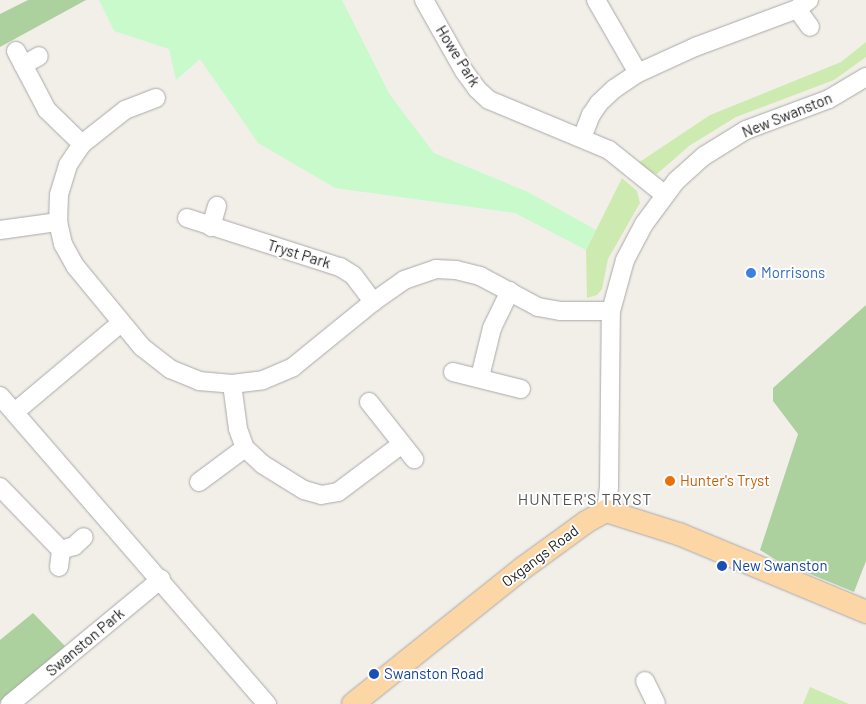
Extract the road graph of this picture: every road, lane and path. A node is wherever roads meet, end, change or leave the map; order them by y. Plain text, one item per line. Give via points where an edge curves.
1 (424, 0) edge
2 (596, 0) edge
3 (803, 4) edge
4 (810, 27) dead end
5 (39, 56) dead end
6 (638, 73) junction
7 (866, 77) edge
8 (156, 98) dead end
9 (582, 138) junction
10 (82, 144) junction
11 (665, 195) junction
12 (217, 206) dead end
13 (187, 218) dead end
14 (58, 222) junction
15 (211, 227) junction
16 (0, 230) edge
17 (510, 291) junction
18 (373, 302) junction
19 (611, 311) junction
20 (122, 322) junction
21 (453, 372) dead end
22 (480, 377) junction
23 (232, 384) junction
24 (521, 389) dead end
25 (0, 396) edge
26 (370, 402) dead end
27 (16, 411) junction
28 (402, 444) junction
29 (245, 448) junction
30 (414, 459) dead end
31 (199, 482) dead end
32 (0, 487) edge
33 (606, 511) junction
34 (84, 537) dead end
35 (160, 579) junction
36 (866, 612) edge
37 (645, 681) dead end
38 (10, 704) edge
39 (267, 704) edge
40 (353, 704) edge
41 (656, 704) edge

1 - 9 street, Howe Park via 464,71 489,100
2 - 6 street
3 - 4 street
3 - 6 street
5 - 10 street via 19,58 47,110
6 - 9 street via 599,103
7 - 11 street, New Swanston via 829,99 746,130 725,142 704,156
8 - 10 street via 122,104
9 - 11 street, Howe Park via 608,150
10 - 14 street via 68,165 58,195
11 - 19 street, New Swanston via 644,224 626,260
12 - 15 street
13 - 15 street, Tryst Park
14 - 16 street
14 - 20 street via 63,244 76,266
15 - 18 street, Tryst Park via 340,267 353,275
17 - 18 street via 480,276 436,269 404,280
17 - 19 street via 538,307 560,311
17 - 22 street via 492,328
18 - 23 street via 293,367 263,380
19 - 33 street, New Swanston
20 - 23 street via 142,346 170,369 199,381
20 - 27 street
21 - 22 street
22 - 24 street
23 - 29 street via 238,429
25 - 27 street
26 - 28 street
27 - 35 street
28 - 29 street via 338,492 320,495 304,490 262,464
28 - 30 street
29 - 31 street
32 - 34 street via 60,558
33 - 36 main road via 679,534
33 - 40 main road, Oxgangs Road via 530,563
35 - 38 street, Swanston Park
35 - 39 street
37 - 41 street

